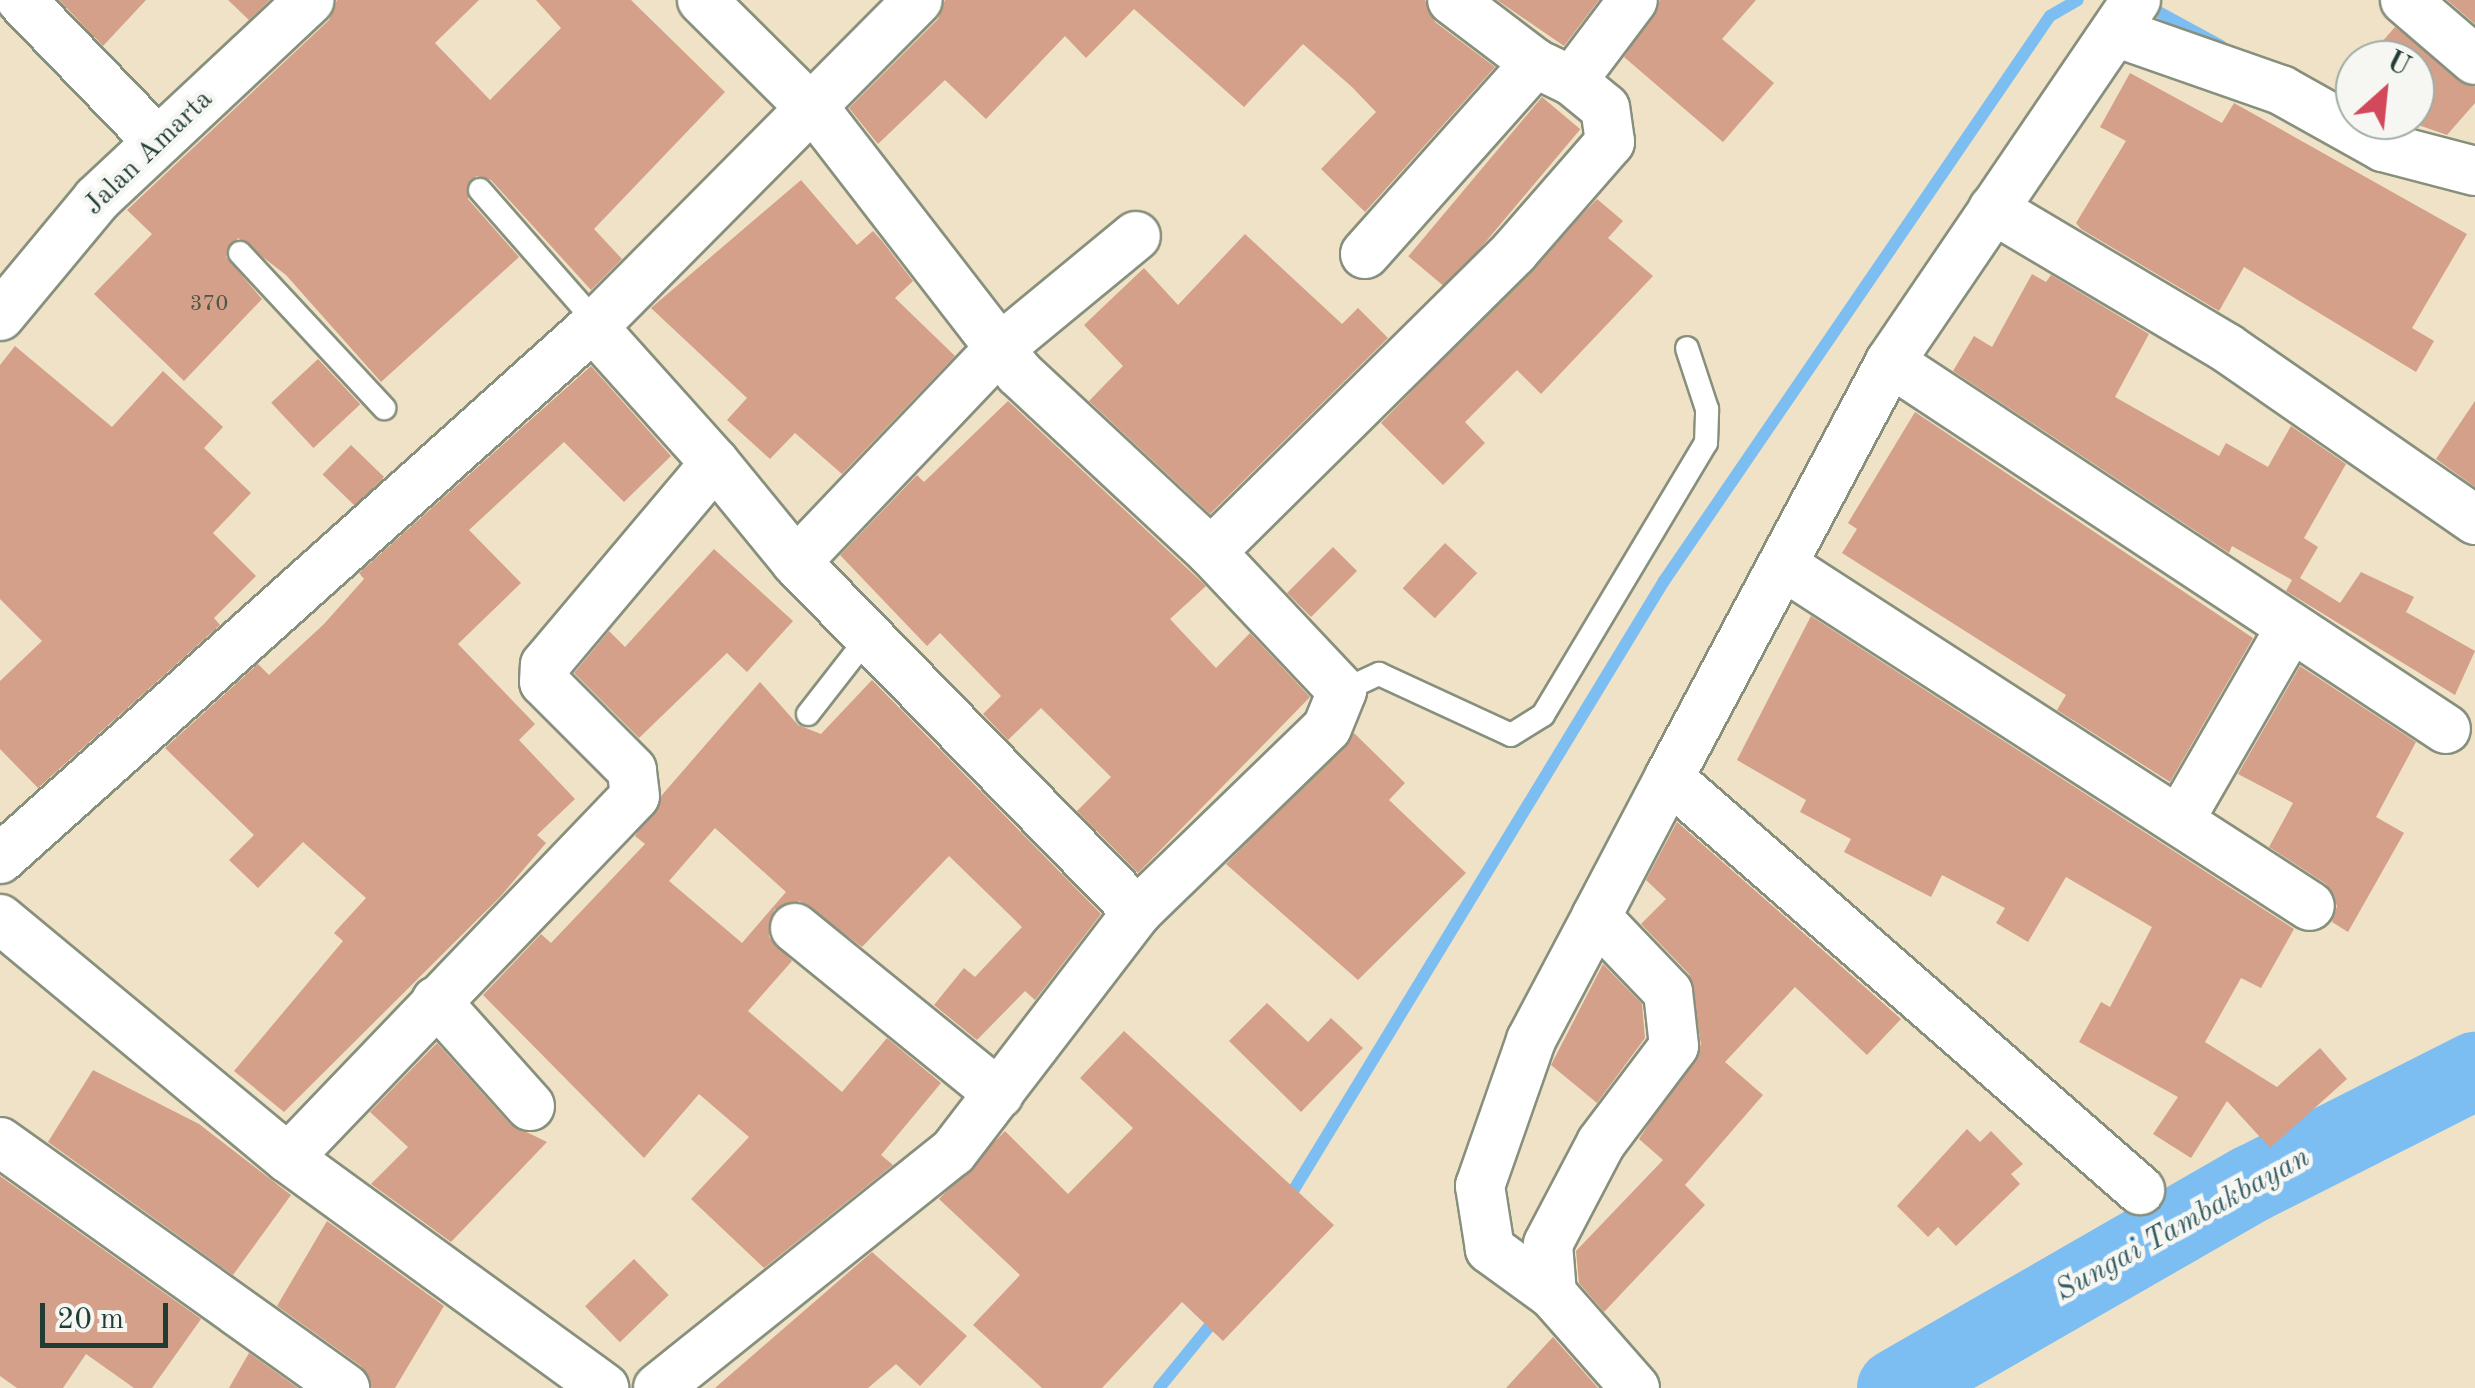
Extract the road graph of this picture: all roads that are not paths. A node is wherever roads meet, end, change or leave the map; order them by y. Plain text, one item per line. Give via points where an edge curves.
1 (21, 0) edge
2 (310, 0) edge
3 (702, 0) edge
4 (918, 0) edge
5 (1452, 0) edge
6 (1633, 0) edge
7 (2405, 0) edge
8 (2128, 17) edge
9 (2475, 60) edge
10 (1554, 72) junction
11 (815, 111) junction
12 (157, 141) junction
13 (2475, 171) edge
14 (480, 190) dead end
15 (1993, 209) junction
16 (1136, 236) dead end
17 (240, 252) dead end
18 (1365, 254) dead end
19 (0, 316) edge
20 (595, 325) junction
21 (1000, 348) junction
22 (1686, 348) dead end
23 (1890, 362) junction
24 (384, 408) dead end
25 (715, 463) junction
26 (2475, 520) edge
27 (1211, 552) junction
28 (796, 562) junction
29 (1784, 566) junction
30 (2290, 628) junction
31 (870, 636) junction
32 (1342, 691) junction
33 (808, 714) dead end
34 (2446, 729) dead end
35 (1668, 778) junction
36 (2180, 821) junction
37 (0, 859) edge
38 (2310, 906) dead end
39 (1137, 912) junction
40 (1596, 918) junction
41 (0, 919) edge
42 (794, 928) dead end
43 (436, 1001) junction
44 (999, 1094) junction
45 (530, 1106) dead end
46 (0, 1142) edge
47 (288, 1158) junction
48 (2140, 1190) dead end
49 (1552, 1294) junction
50 (553, 1373) edge
51 (345, 1388) edge
52 (604, 1388) edge
53 (658, 1388) edge
54 (1635, 1388) edge

1 - 12 street
2 - 12 street, Jalan Amarta
3 - 11 street
4 - 11 street
5 - 10 street
6 - 10 street
7 - 9 street
8 - 13 street via 2383,146
8 - 15 street
10 - 18 street
10 - 27 street via 1604,108 1610,142 1514,252
11 - 20 street
11 - 21 street
12 - 19 street, Jalan Amarta
14 - 20 lane
15 - 23 street
15 - 26 street via 2227,348
16 - 21 street
17 - 24 lane
20 - 25 street
20 - 37 street
21 - 27 street
21 - 28 street
22 - 32 lane via 1707,409 1706,442 1543,715 1511,734 1379,674
23 - 29 street
23 - 30 street
25 - 28 street
25 - 43 street via 546,665 544,682 632,770 635,796
27 - 32 street
28 - 31 street
29 - 35 street
29 - 36 street
30 - 34 street
30 - 36 street
31 - 33 lane
31 - 39 street
32 - 39 street via 1327,728
35 - 40 street
35 - 48 street
36 - 38 street
39 - 44 street
40 - 49 street via 1531,1040 1480,1186 1490,1249
40 - 49 street via 1668,992 1674,1046 1564,1206 1548,1244
41 - 47 street
42 - 44 street
43 - 45 street
43 - 47 street
44 - 53 street via 953,1152
46 - 51 street
47 - 50 street
49 - 54 street
50 - 52 street

